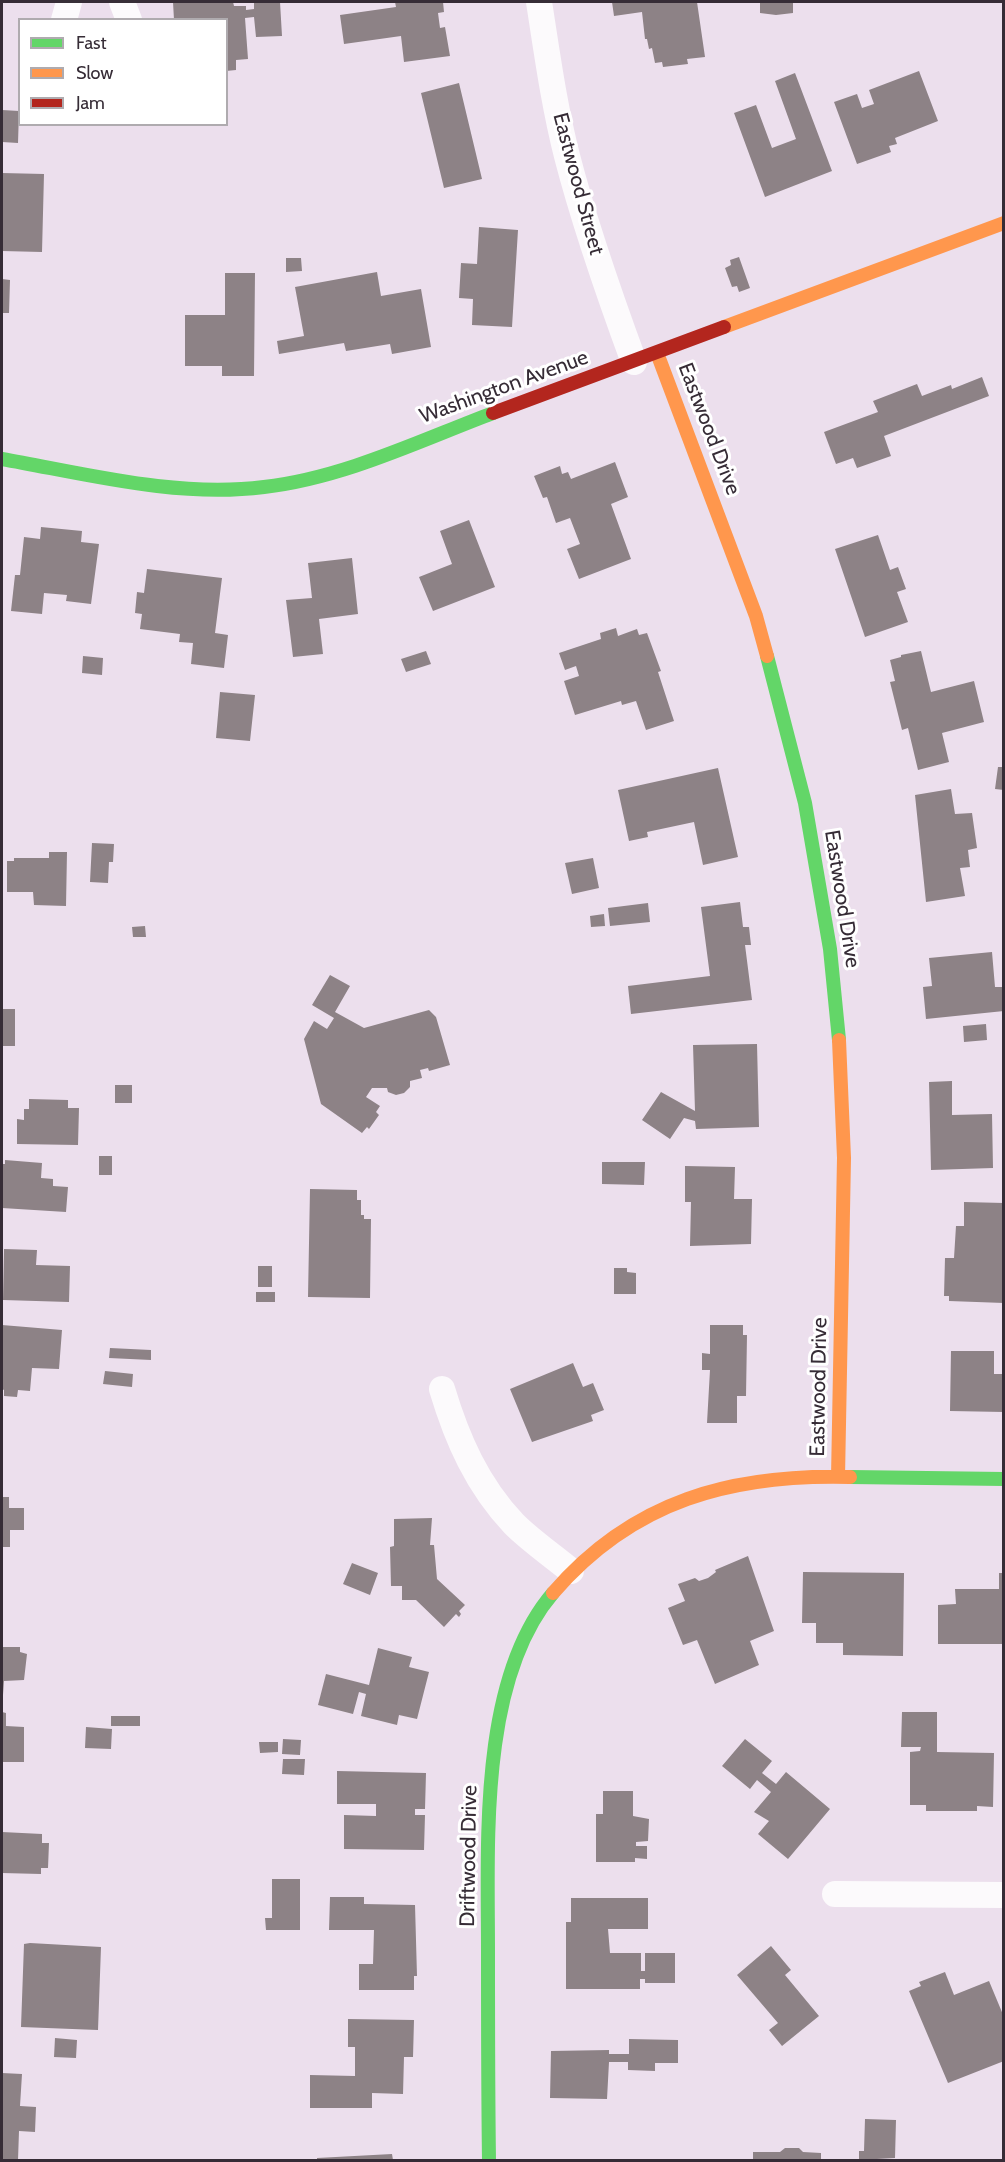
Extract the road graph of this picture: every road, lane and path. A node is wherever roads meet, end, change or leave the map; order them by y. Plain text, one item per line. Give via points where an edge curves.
1 (69, 2) edge
2 (122, 2) edge
3 (539, 2) edge
4 (65, 18) edge
5 (128, 18) edge
6 (1004, 223) edge
7 (657, 353) junction
8 (634, 362) junction
9 (2, 459) edge
10 (442, 1389) dead end
11 (838, 1477) junction
12 (1004, 1479) edge
13 (571, 1572) junction
14 (835, 1894) dead end
15 (1004, 1895) edge
16 (489, 2160) edge

1 - 4 street
2 - 5 street
3 - 8 street, Eastwood Street via 567,154 597,260
6 - 7 street, Washington Avenue
7 - 8 street, Washington Avenue
7 - 11 street, Eastwood Drive via 756,616 805,803 830,949 838,1017 844,1158
8 - 9 street, Washington Avenue via 330,474 291,484 244,489 196,488
10 - 13 street via 467,1457 487,1491 515,1525
11 - 12 street, Driftwood Drive
11 - 13 street, Driftwood Drive via 780,1477 688,1496 654,1512
13 - 16 street, Driftwood Drive via 551,1595 518,1658 503,1704 493,1755 488,1880
14 - 15 street

